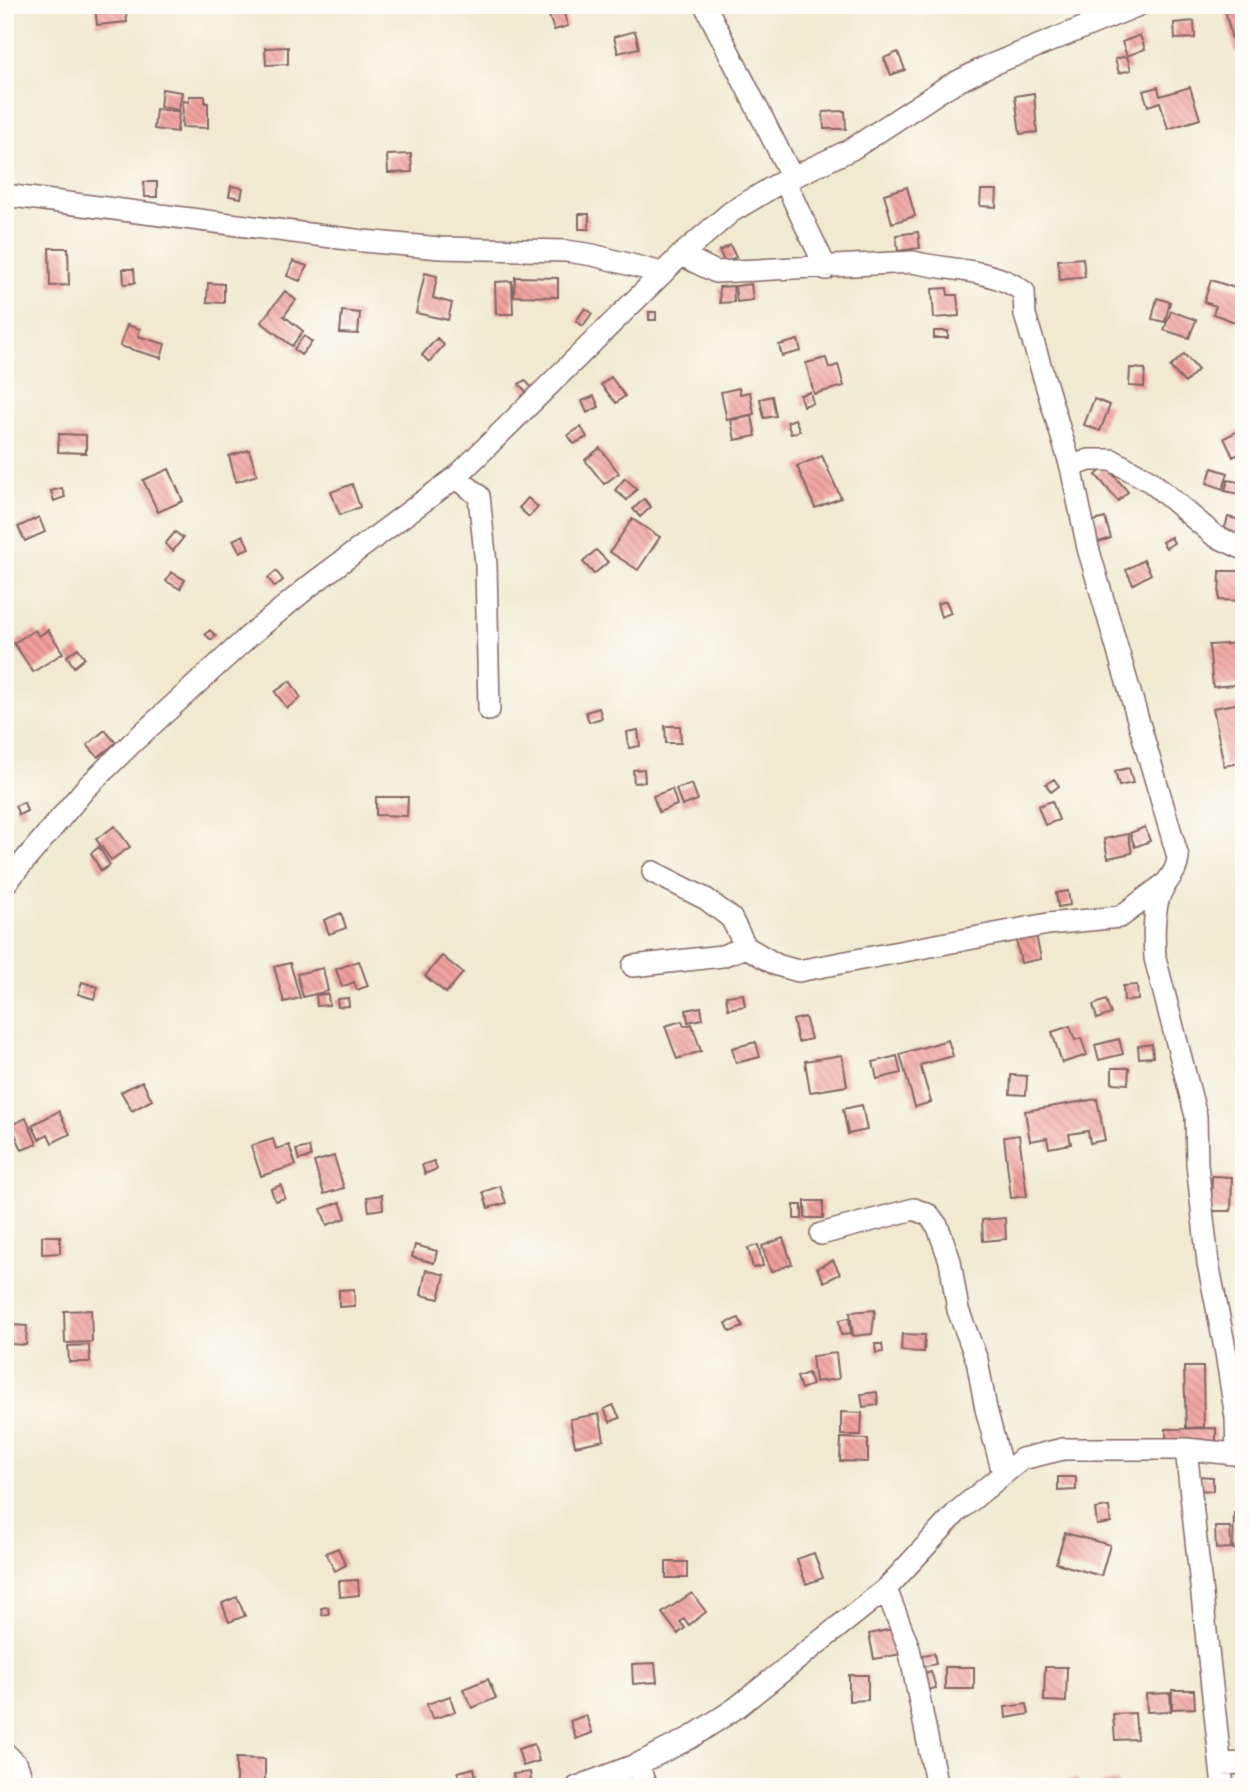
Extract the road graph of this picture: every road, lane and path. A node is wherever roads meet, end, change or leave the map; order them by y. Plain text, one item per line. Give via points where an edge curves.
1 (705, 5) edge
2 (1139, 5) edge
3 (789, 179) junction
4 (5, 194) edge
5 (681, 255) junction
6 (826, 269) junction
7 (662, 274) junction
8 (1071, 467) junction
9 (456, 477) junction
10 (1244, 549) edge
11 (489, 710) dead end
12 (653, 872) dead end
13 (1168, 882) junction
14 (5, 884) edge
15 (746, 947) junction
16 (632, 966) dead end
17 (821, 1234) dead end
18 (1185, 1449) junction
19 (1241, 1455) edge
20 (1003, 1473) junction
21 (886, 1589) junction
22 (5, 1753) edge
23 (1244, 1763) edge
24 (638, 1764) junction
25 (1221, 1764) junction
26 (25, 1787) edge
27 (577, 1787) edge
28 (646, 1787) edge
29 (937, 1787) edge
30 (1223, 1787) edge

1 - 3 street
2 - 3 street via 986,67 852,149
3 - 5 street via 732,212
3 - 6 street via 798,215
4 - 7 street via 440,248 566,251
5 - 6 street via 716,272
5 - 7 street
6 - 8 street via 913,262 956,267 1013,284 1024,292 1025,315
7 - 9 street
8 - 10 street via 1089,460 1112,460 1150,481 1215,536
8 - 13 street via 1088,548 1171,824 1178,857
9 - 11 street via 479,496 486,564
9 - 14 street via 249,636 85,789
12 - 15 street via 706,899 731,918
13 - 15 street via 1120,917 1035,926 798,971
13 - 19 street via 1155,914 1155,958 1196,1116 1208,1264
15 - 16 street via 722,956
17 - 20 street via 914,1209 929,1215 950,1261 958,1310 977,1360
18 - 19 street
18 - 20 street via 1063,1449 1022,1459
18 - 25 street
20 - 21 street via 958,1511
21 - 24 street via 736,1708
21 - 29 street via 909,1648
22 - 26 street via 17,1765
23 - 25 street
24 - 27 street
24 - 28 street
25 - 30 street

